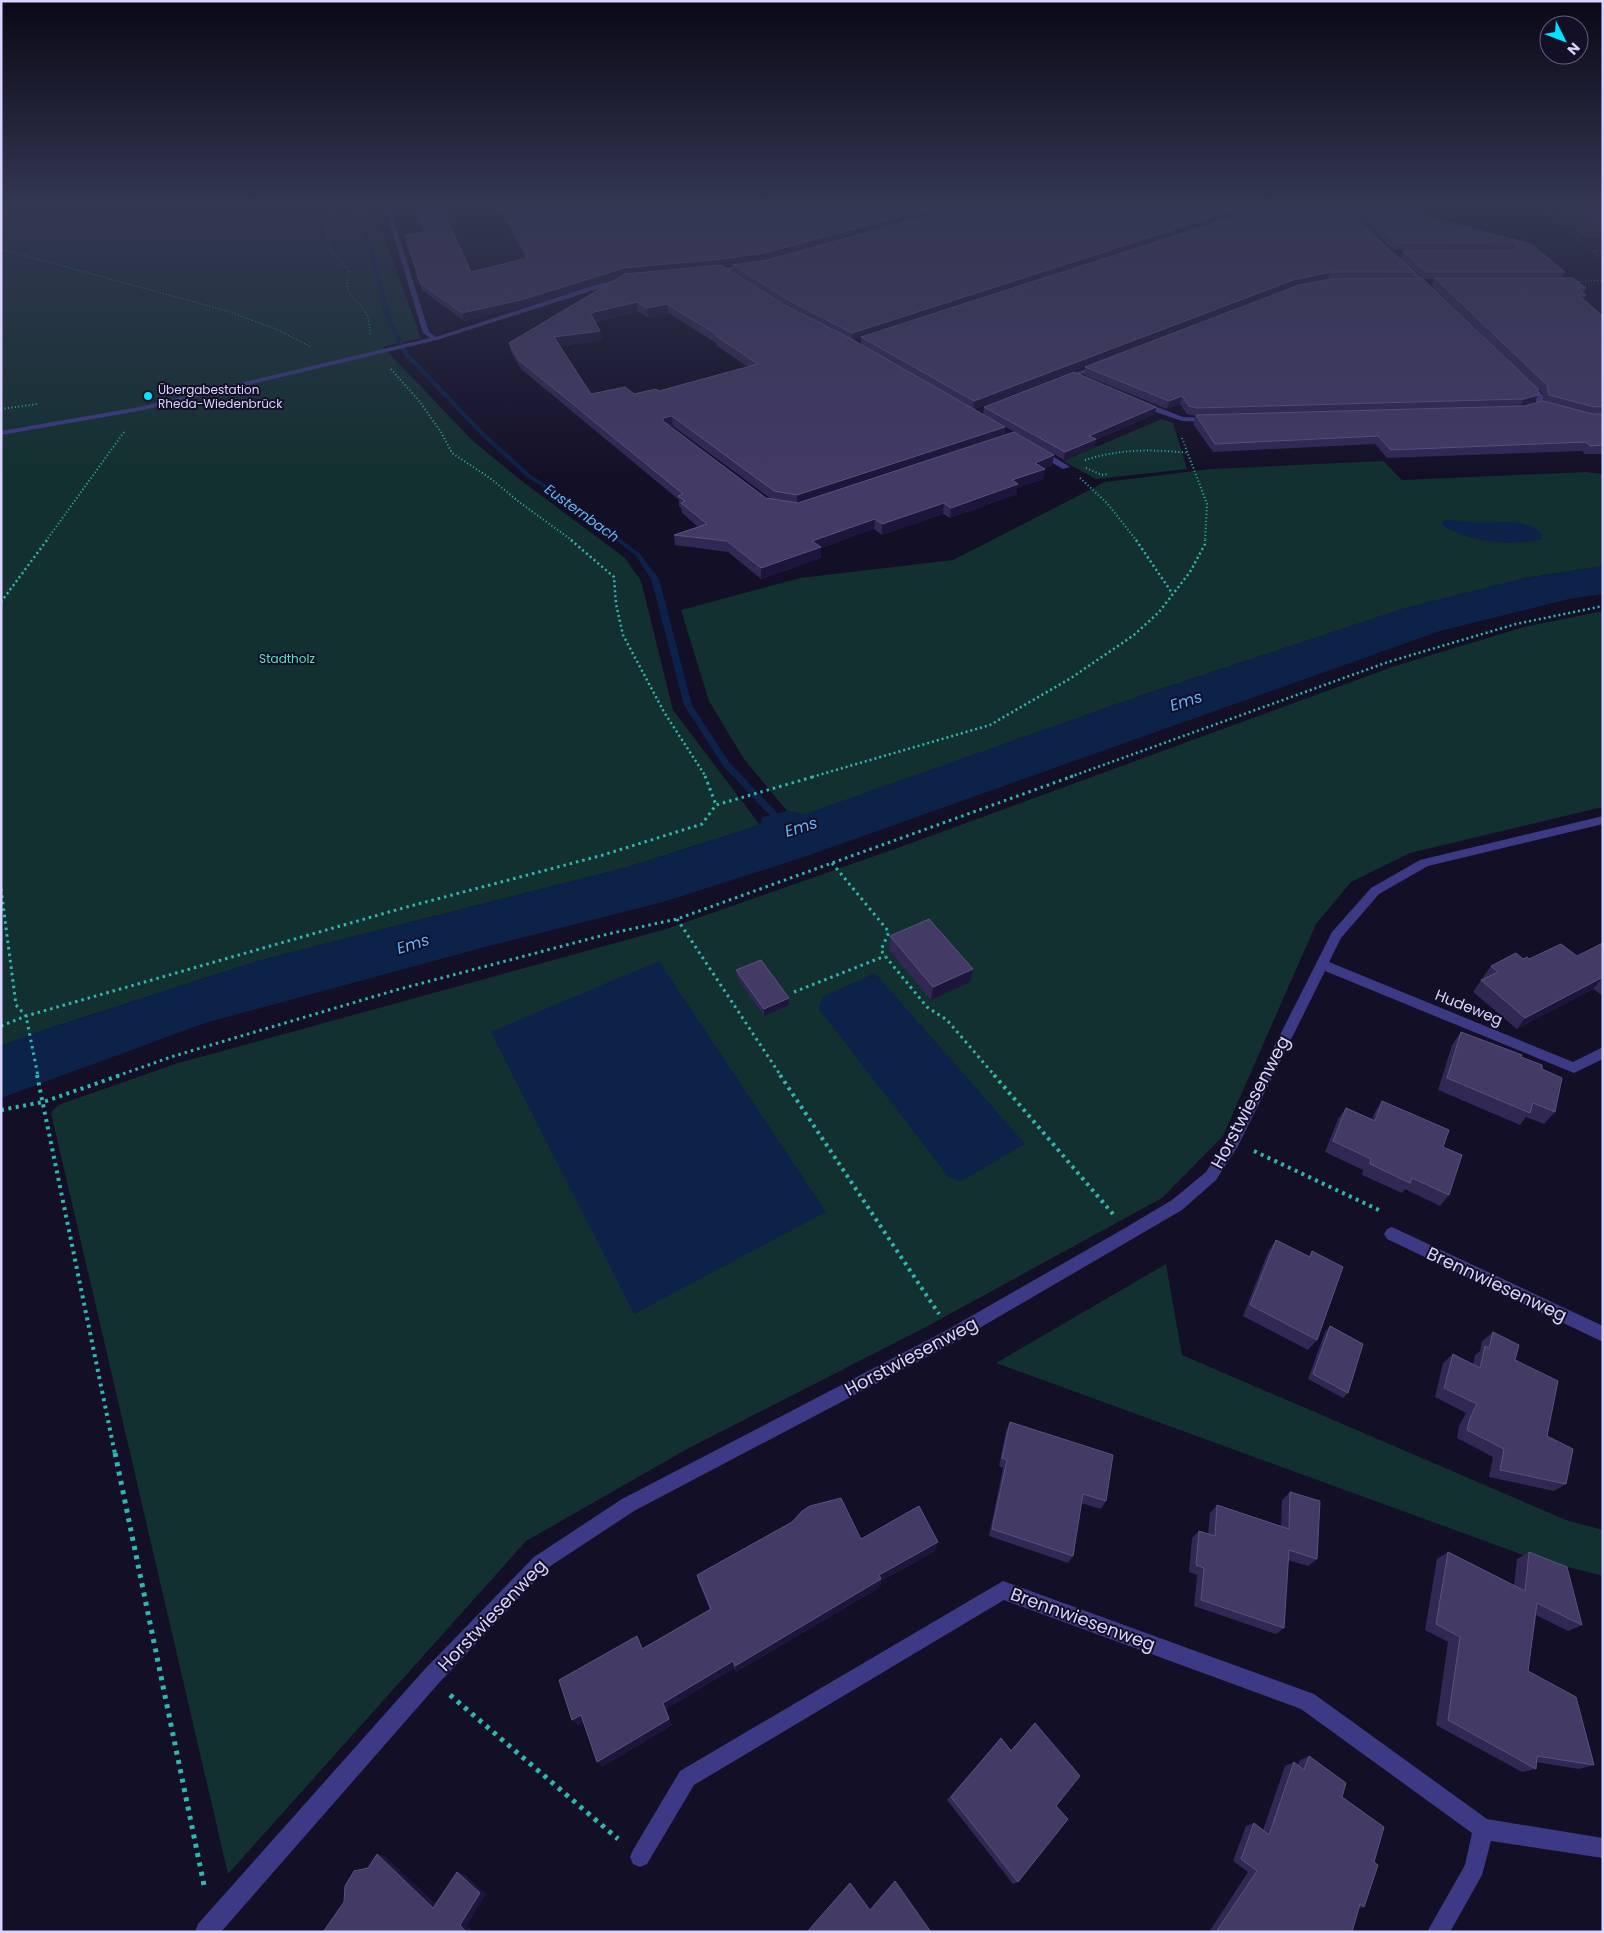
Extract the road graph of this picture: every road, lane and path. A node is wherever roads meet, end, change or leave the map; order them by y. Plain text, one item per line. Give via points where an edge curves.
1 (180, 297) edge
2 (351, 297) edge
3 (414, 297) edge
4 (563, 297) edge
5 (435, 339) junction
6 (383, 351) junction
7 (1110, 361) edge
8 (332, 363) junction
9 (1074, 375) junction
10 (1521, 377) edge
11 (1082, 379) edge
12 (1056, 382) edge
13 (1132, 400) edge
14 (1539, 406) junction
15 (139, 408) junction
16 (1547, 408) edge
17 (1520, 411) edge
18 (1182, 419) junction
19 (1224, 420) edge
20 (1, 433) edge
21 (1032, 447) edge
22 (1188, 453) junction
23 (1076, 464) junction
24 (1066, 467) junction
25 (1109, 474) dead end
26 (1172, 592) junction
27 (1, 602) edge
28 (1603, 606) edge
29 (716, 805) junction
30 (1603, 820) edge
31 (832, 863) junction
32 (1, 889) edge
33 (677, 919) junction
34 (885, 956) junction
35 (1321, 964) junction
36 (794, 992) dead end
37 (26, 1016) junction
38 (1, 1026) edge
39 (1603, 1052) edge
40 (43, 1102) junction
41 (1, 1110) edge
42 (1233, 1142) junction
43 (1130, 1233) junction
44 (1392, 1234) joint
45 (1603, 1334) edge
46 (953, 1335) junction
47 (432, 1677) junction
48 (1483, 1828) junction
49 (1603, 1848) edge
50 (640, 1857) joint
51 (211, 1929) edge
52 (1438, 1932) edge

1 - 8 path via 272,326 323,354
2 - 6 path via 365,311 370,320 370,337
3 - 5 street via 426,333
4 - 5 street
5 - 6 street
6 - 8 street
6 - 29 path via 393,371 420,402 452,453 573,541 614,577 623,635 664,712 708,781
7 - 9 street
8 - 15 street
9 - 11 street
9 - 12 street
10 - 14 street via 1540,396
13 - 18 street
14 - 16 street
14 - 17 street
15 - 20 street
15 - 27 path via 86,487
18 - 19 street
18 - 22 path via 1178,426
21 - 24 street
22 - 23 path via 1148,448 1102,454
22 - 26 path via 1207,504 1205,544 1190,572
23 - 24 path
23 - 25 path via 1102,475
24 - 26 path via 1096,490 1135,538
26 - 29 path via 1159,612 1134,635 1071,678 990,725
28 - 31 path via 1516,624 1388,662
29 - 37 path via 702,824 603,856 403,908
30 - 35 street, Horstwiesenweg via 1424,863 1375,891 1336,935
31 - 33 path
31 - 34 path via 889,932 881,950
32 - 37 path via 16,1005
33 - 40 path via 396,990 174,1056
33 - 46 path
34 - 36 path
34 - 43 path via 927,1007 947,1020
35 - 39 street, Hudeweg via 1574,1068
35 - 42 street, Horstwiesenweg
37 - 38 path
37 - 40 path
40 - 41 path
40 - 51 path
42 - 43 street, Horstwiesenweg via 1211,1176 1177,1206
42 - 44 path via 1380,1209
43 - 46 street, Horstwiesenweg
44 - 45 street, Brennwiesenweg
46 - 47 street, Horstwiesenweg via 628,1505 540,1563
47 - 50 path via 464,1708
47 - 51 street, Horstwiesenweg
48 - 49 street, Brennwiesenweg
48 - 50 street, Brennwiesenweg via 1307,1700 1003,1590 687,1778
48 - 52 street via 1475,1868

